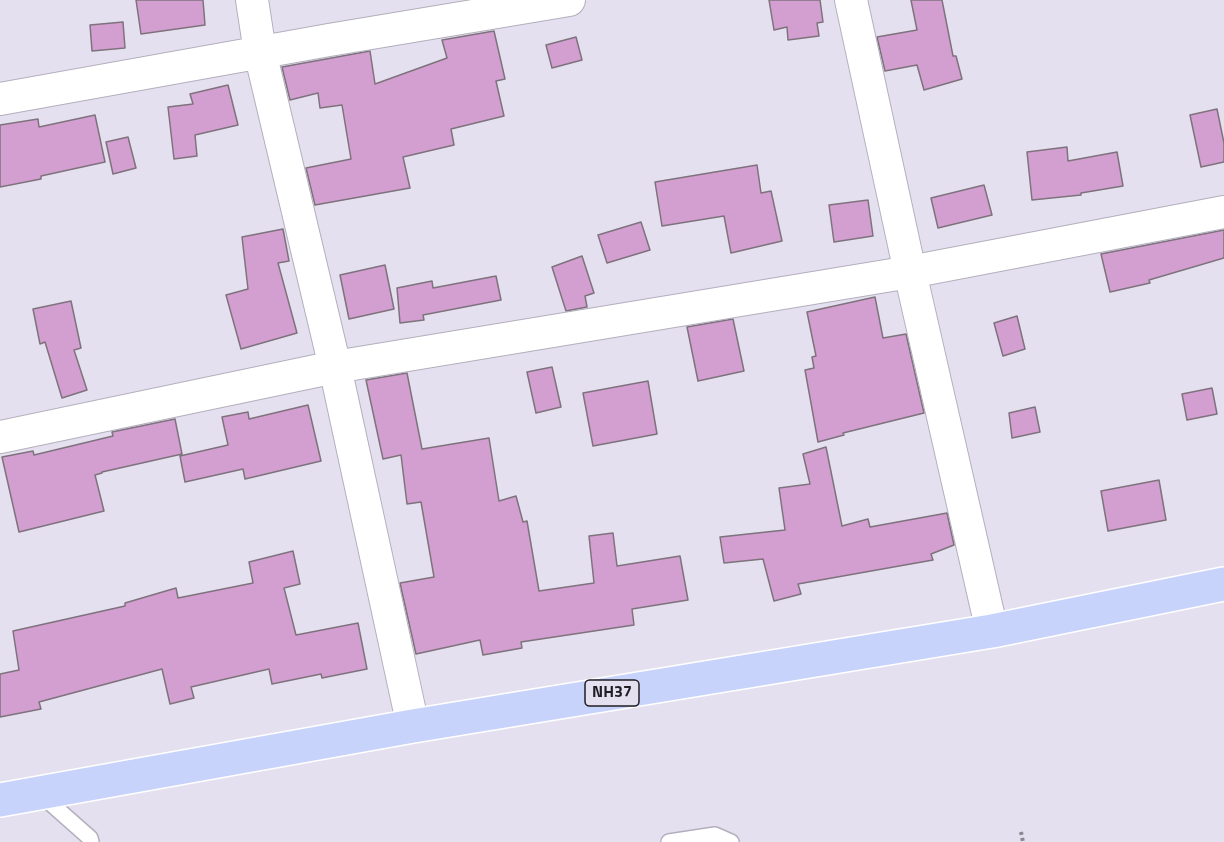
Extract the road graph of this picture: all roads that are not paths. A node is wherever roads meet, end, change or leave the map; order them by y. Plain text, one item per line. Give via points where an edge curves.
1 (252, 0) edge
2 (569, 0) edge
3 (851, 0) edge
4 (260, 52) junction
5 (0, 99) edge
6 (1224, 212) edge
7 (910, 272) junction
8 (335, 367) junction
9 (0, 437) edge
10 (1224, 584) edge
11 (992, 631) junction
12 (413, 726) junction
13 (39, 793) junction
14 (0, 800) edge
15 (91, 842) edge
16 (669, 842) edge
17 (730, 842) edge

1 - 4 street
2 - 4 street
3 - 7 street
4 - 5 street
4 - 8 street
6 - 7 street
7 - 8 street
7 - 11 street
8 - 9 street
8 - 12 street
10 - 11 highway, NH37
11 - 12 highway, NH37
12 - 13 highway, NH37
13 - 14 highway, NH37
13 - 15 lane
16 - 17 lane via 715,835

